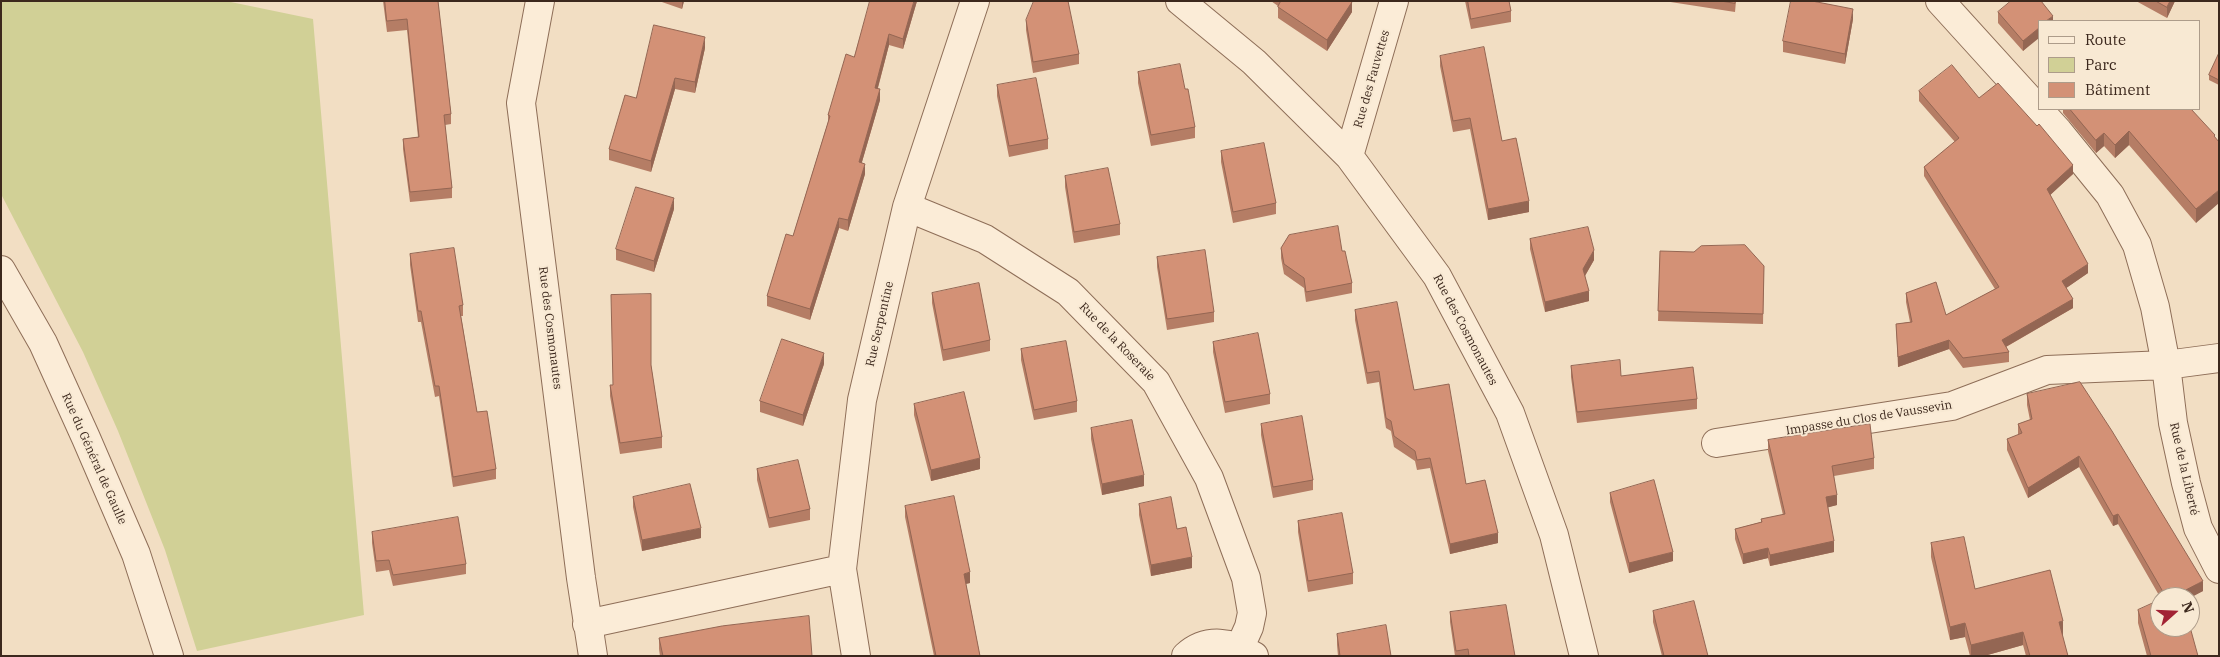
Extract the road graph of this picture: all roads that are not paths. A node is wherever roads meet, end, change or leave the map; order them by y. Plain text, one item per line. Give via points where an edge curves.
1 (540, 1) edge
2 (975, 1) edge
3 (1180, 1) edge
4 (1394, 1) edge
5 (1940, 1) edge
6 (2038, 109) edge
7 (2039, 110) edge
8 (1349, 156) junction
9 (907, 206) junction
10 (1, 270) edge
11 (2219, 358) edge
12 (2166, 365) junction
13 (1716, 443) dead end
14 (2219, 569) edge
15 (842, 570) junction
16 (587, 624) junction
17 (1247, 651) edge
18 (169, 656) edge
19 (593, 656) edge
20 (856, 656) edge
21 (1186, 656) edge
22 (1584, 656) edge

1 - 16 street, Rue des Cosmonautes via 521,102
2 - 9 street, Rue Serpentine
3 - 8 street, Rue des Cosmonautes via 1254,62
4 - 8 street, Rue des Fauvettes
5 - 6 street, Rue de la Liberté
7 - 12 street, Rue de la Liberté via 2110,195 2137,245 2155,307
8 - 22 street, Rue des Cosmonautes via 1438,276 1510,413 1554,535
9 - 15 street, Rue Serpentine via 862,400
9 - 17 street, Rue de la Roseraie via 985,239 1068,292 1156,382 1209,478 1246,578 1252,613
10 - 18 street, Rue du Général de Gaulle via 43,343 86,438 136,554
11 - 12 street, Impasse du Clos de Vaussevin
12 - 13 street, Impasse du Clos de Vaussevin via 2047,370 1952,406
12 - 14 street, Rue de la Liberté via 2173,423 2186,483 2198,528
15 - 16 street
15 - 20 street, Rue Serpentine
16 - 19 street, Rue des Cosmonautes
17 - 21 street, Rue de la Roseraie via 1224,643 1207,644

